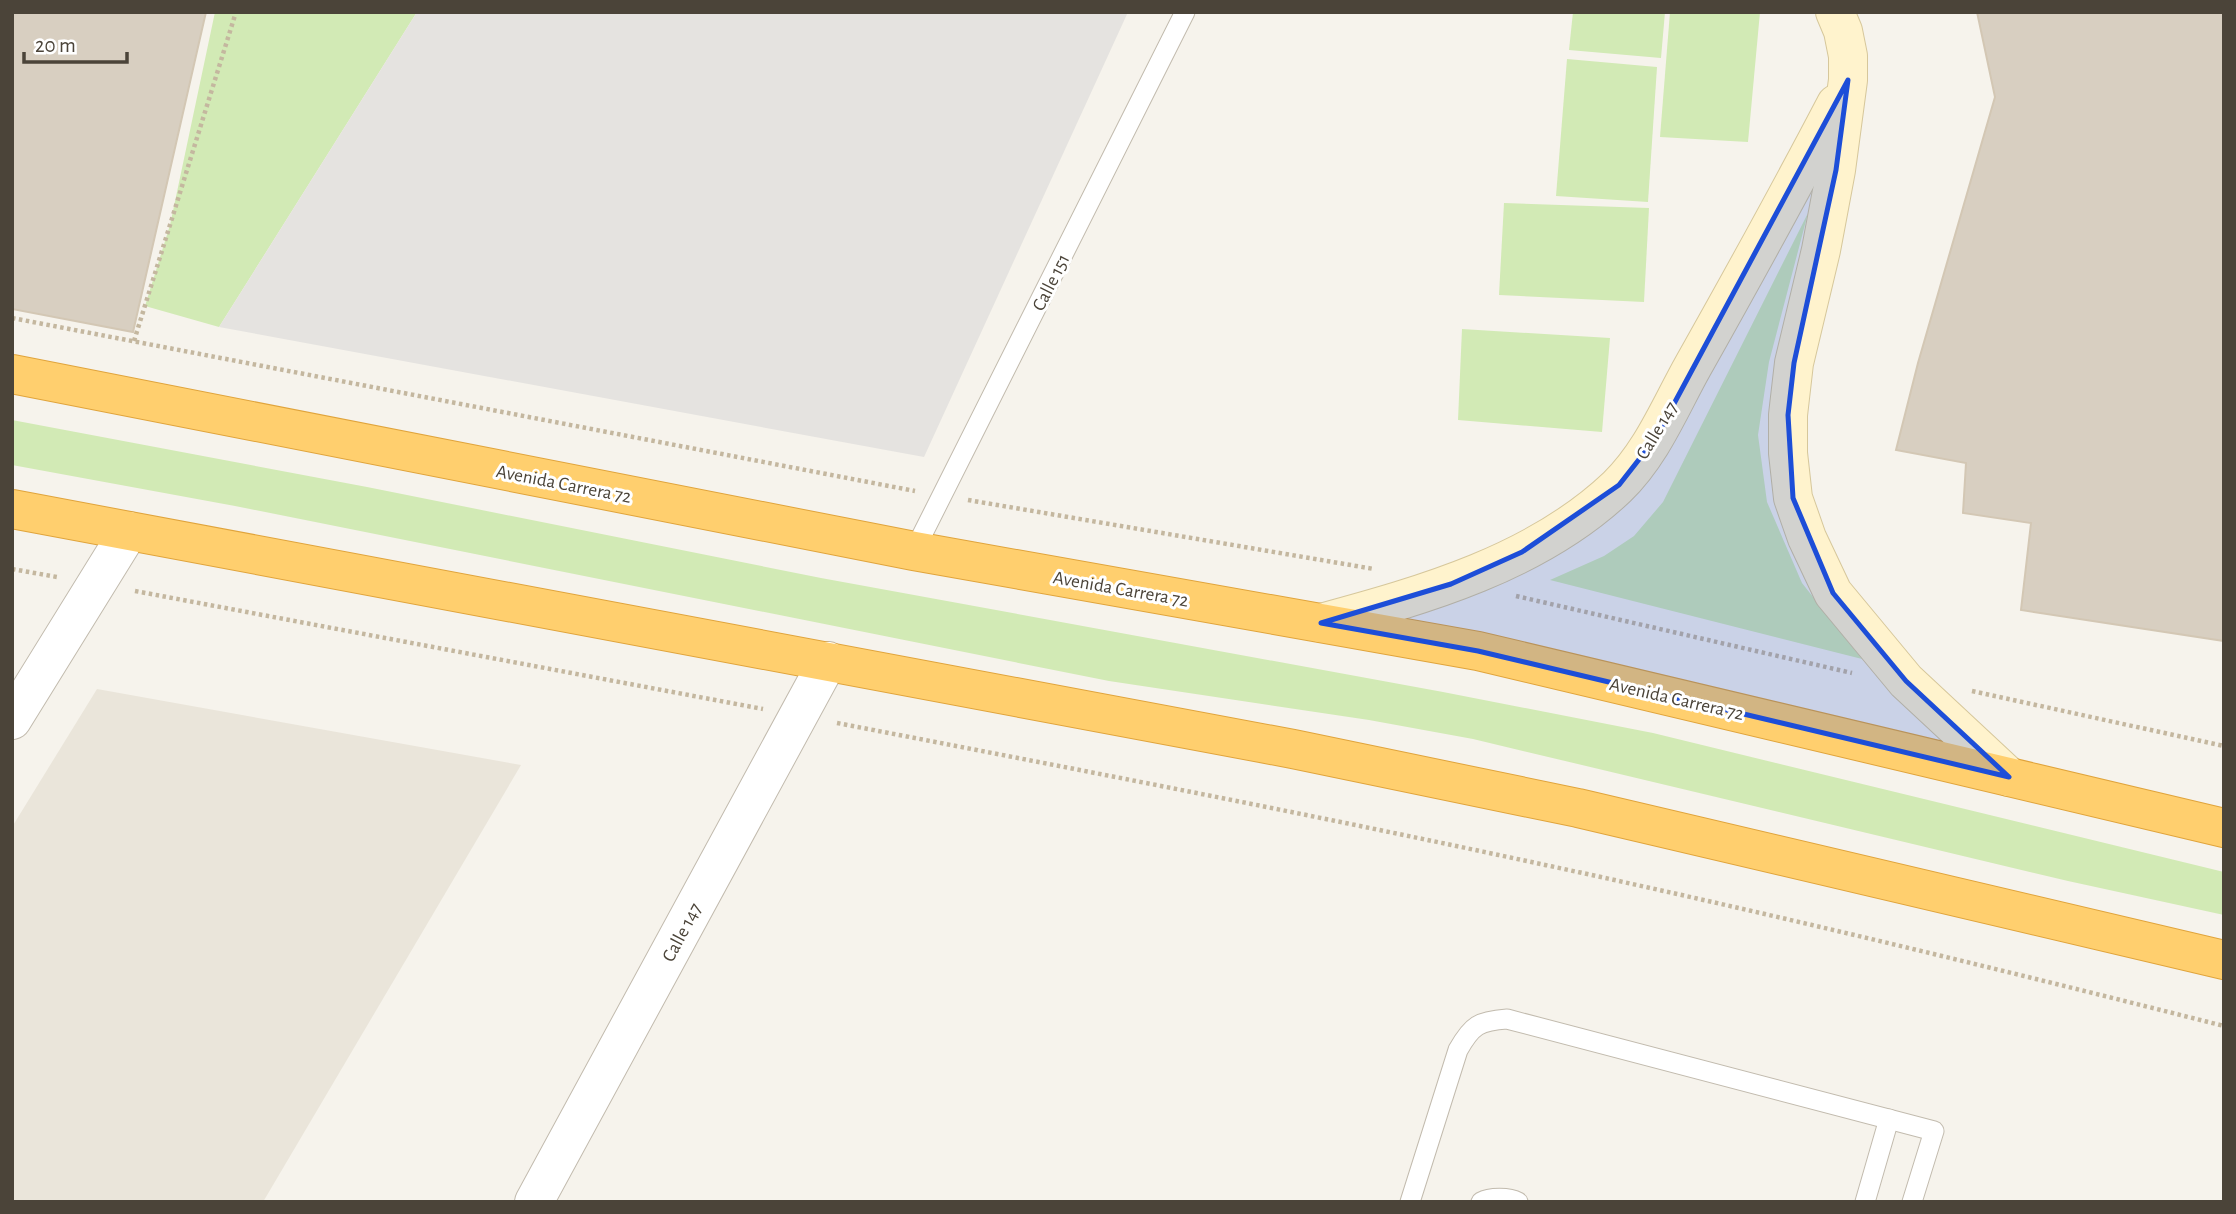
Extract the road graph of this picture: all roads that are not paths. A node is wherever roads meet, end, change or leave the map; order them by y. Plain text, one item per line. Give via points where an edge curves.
1 (1185, 12) edge
2 (1835, 12) edge
3 (1848, 80) junction
4 (12, 374) edge
5 (12, 509) edge
6 (129, 531) junction
7 (914, 551) junction
8 (1321, 623) junction
9 (828, 661) junction
10 (12, 720) edge
11 (2008, 777) junction
12 (2224, 828) edge
13 (2224, 960) edge
14 (1889, 1119) junction
15 (534, 1202) edge
16 (1410, 1202) edge
17 (1481, 1202) edge
18 (1518, 1202) edge
19 (1865, 1202) edge
20 (1912, 1202) edge

1 - 7 lane, Calle 151
2 - 3 main road via 1848,56
3 - 8 main road, Calle 147 via 1655,439 1619,485 1591,510 1521,552 1451,584
3 - 11 main road via 1821,250 1794,363 1788,415 1793,498 1833,593 1906,681
4 - 7 highway, Avenida Carrera 72
5 - 6 highway
6 - 9 highway
6 - 10 street
7 - 8 highway, Avenida Carrera 72
8 - 11 highway, Avenida Carrera 72 via 1478,651
9 - 13 highway via 1564,805
9 - 15 street, Calle 147
11 - 12 highway, Avenida Carrera 72
14 - 16 lane via 1507,1019 1486,1021 1469,1030 1458,1050
14 - 19 lane
14 - 20 lane via 1934,1130
17 - 18 lane

